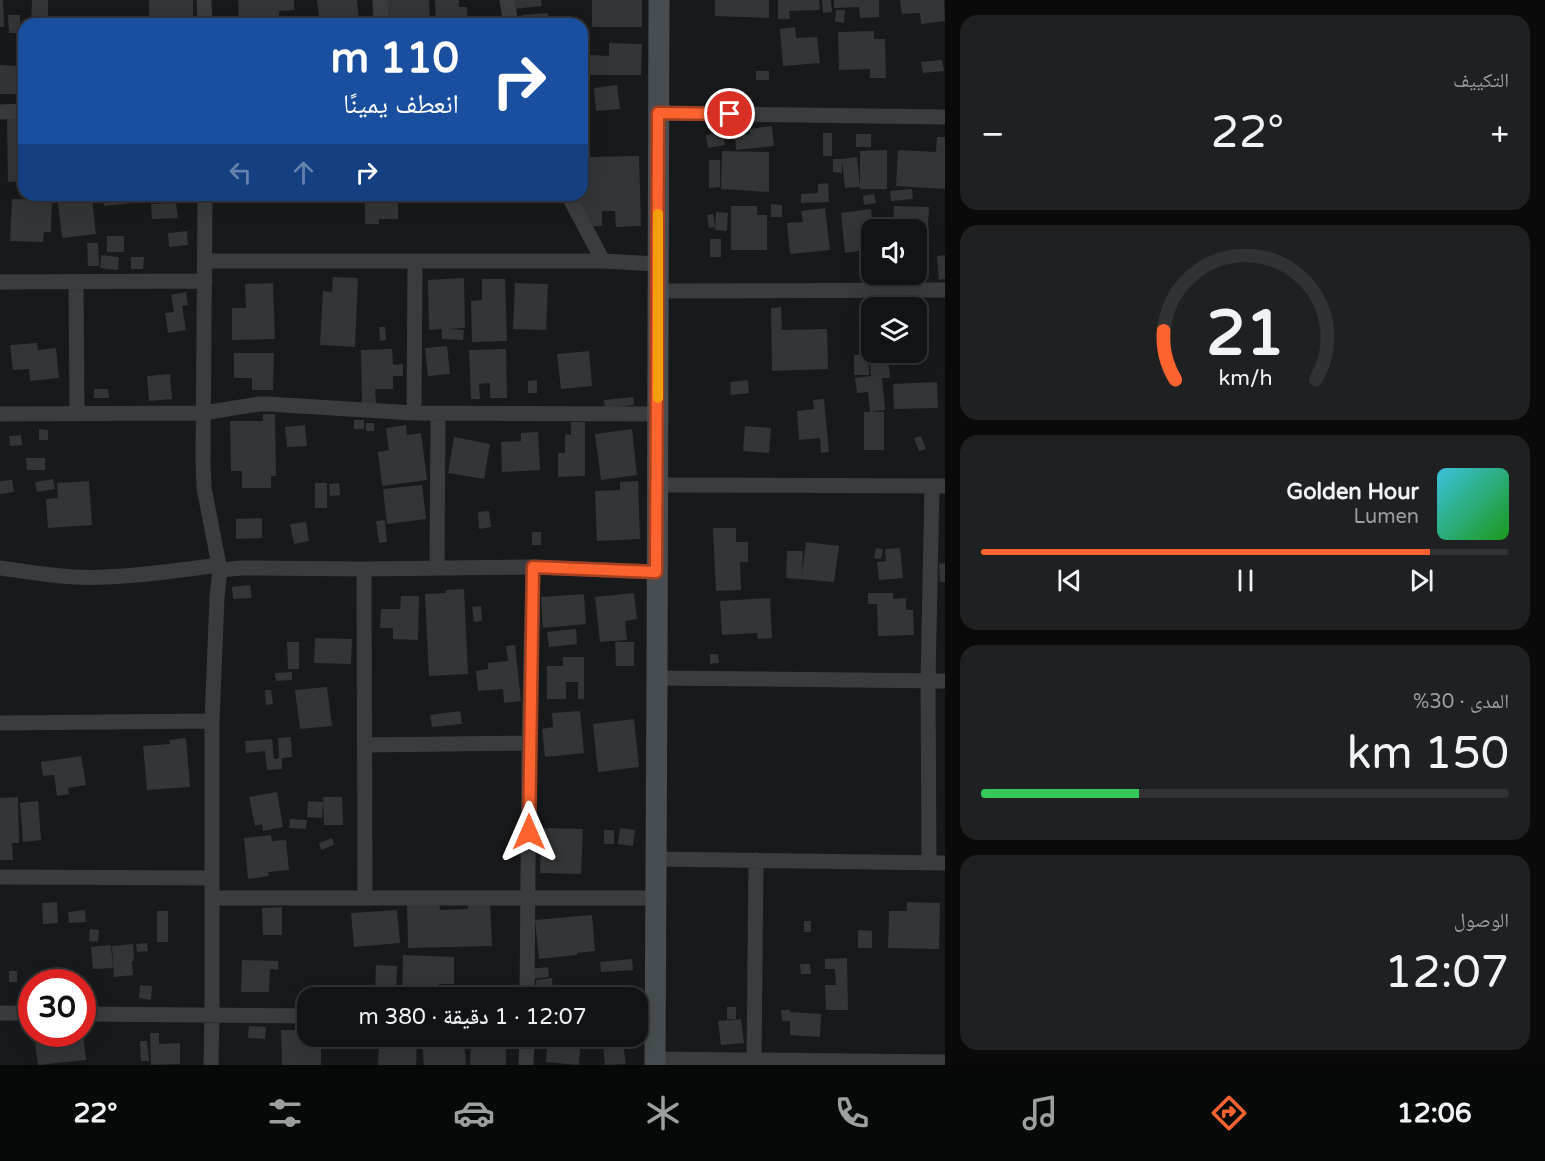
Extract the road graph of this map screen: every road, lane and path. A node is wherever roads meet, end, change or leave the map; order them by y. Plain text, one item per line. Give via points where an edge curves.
1 (204, 0) edge
2 (380, 0) edge
3 (507, 0) edge
4 (659, 0) edge
5 (205, 18) edge
6 (381, 18) edge
7 (510, 18) edge
8 (18, 111) edge
9 (0, 112) edge
10 (658, 113) junction
11 (945, 117) edge
12 (205, 201) edge
13 (571, 201) edge
14 (205, 261) junction
15 (415, 261) junction
16 (603, 261) junction
17 (658, 264) junction
18 (205, 281) junction
19 (0, 282) edge
20 (76, 282) junction
21 (945, 290) edge
22 (658, 291) junction
23 (77, 413) junction
24 (203, 413) junction
25 (414, 413) junction
26 (438, 413) junction
27 (0, 414) edge
28 (658, 414) junction
29 (657, 485) junction
30 (939, 486) edge
31 (220, 567) junction
32 (533, 567) junction
33 (0, 568) edge
34 (437, 568) junction
35 (364, 569) junction
36 (656, 572) junction
37 (657, 678) junction
38 (928, 681) junction
39 (945, 681) edge
40 (212, 721) junction
41 (0, 723) edge
42 (529, 743) junction
43 (365, 745) junction
44 (655, 859) junction
45 (756, 860) junction
46 (929, 862) junction
47 (945, 862) edge
48 (0, 878) edge
49 (212, 878) junction
50 (212, 898) junction
51 (366, 898) junction
52 (528, 898) junction
53 (655, 898) junction
54 (527, 987) edge
55 (0, 1013) edge
56 (18, 1013) edge
57 (96, 1014) edge
58 (212, 1015) junction
59 (297, 1016) edge
60 (526, 1047) edge
61 (655, 1062) edge
62 (945, 1062) edge
63 (754, 1063) edge
64 (211, 1065) edge
65 (526, 1065) edge

1 - 5 street
2 - 6 street
3 - 7 street
4 - 10 street
8 - 9 street
10 - 11 street
10 - 17 street
12 - 14 street
13 - 16 street
14 - 15 street
14 - 18 street
15 - 16 street
15 - 25 street
16 - 17 street
17 - 22 street
18 - 20 street
18 - 24 street
19 - 20 street
20 - 23 street
21 - 22 street
22 - 28 street
23 - 24 street
23 - 27 street
24 - 25 street via 268,404
24 - 31 street via 204,488
25 - 26 street
26 - 28 street
26 - 34 street
28 - 29 street
29 - 30 street
29 - 36 street
30 - 38 street
31 - 33 street via 103,578
31 - 35 street
31 - 40 street
32 - 34 street
32 - 36 street
32 - 42 street
34 - 35 street
35 - 43 street
36 - 37 street
37 - 38 street
37 - 44 street
38 - 39 street
38 - 46 street
40 - 41 street
40 - 49 street
42 - 43 street
42 - 52 street
43 - 51 street
44 - 45 street
44 - 53 street
45 - 46 street
45 - 63 street
46 - 47 street
48 - 49 street
49 - 50 street
50 - 51 street
50 - 58 street
51 - 52 street
52 - 53 street
52 - 54 street
53 - 61 street
55 - 56 street
57 - 58 street
58 - 59 street
58 - 64 street
60 - 65 street
61 - 63 street
62 - 63 street

